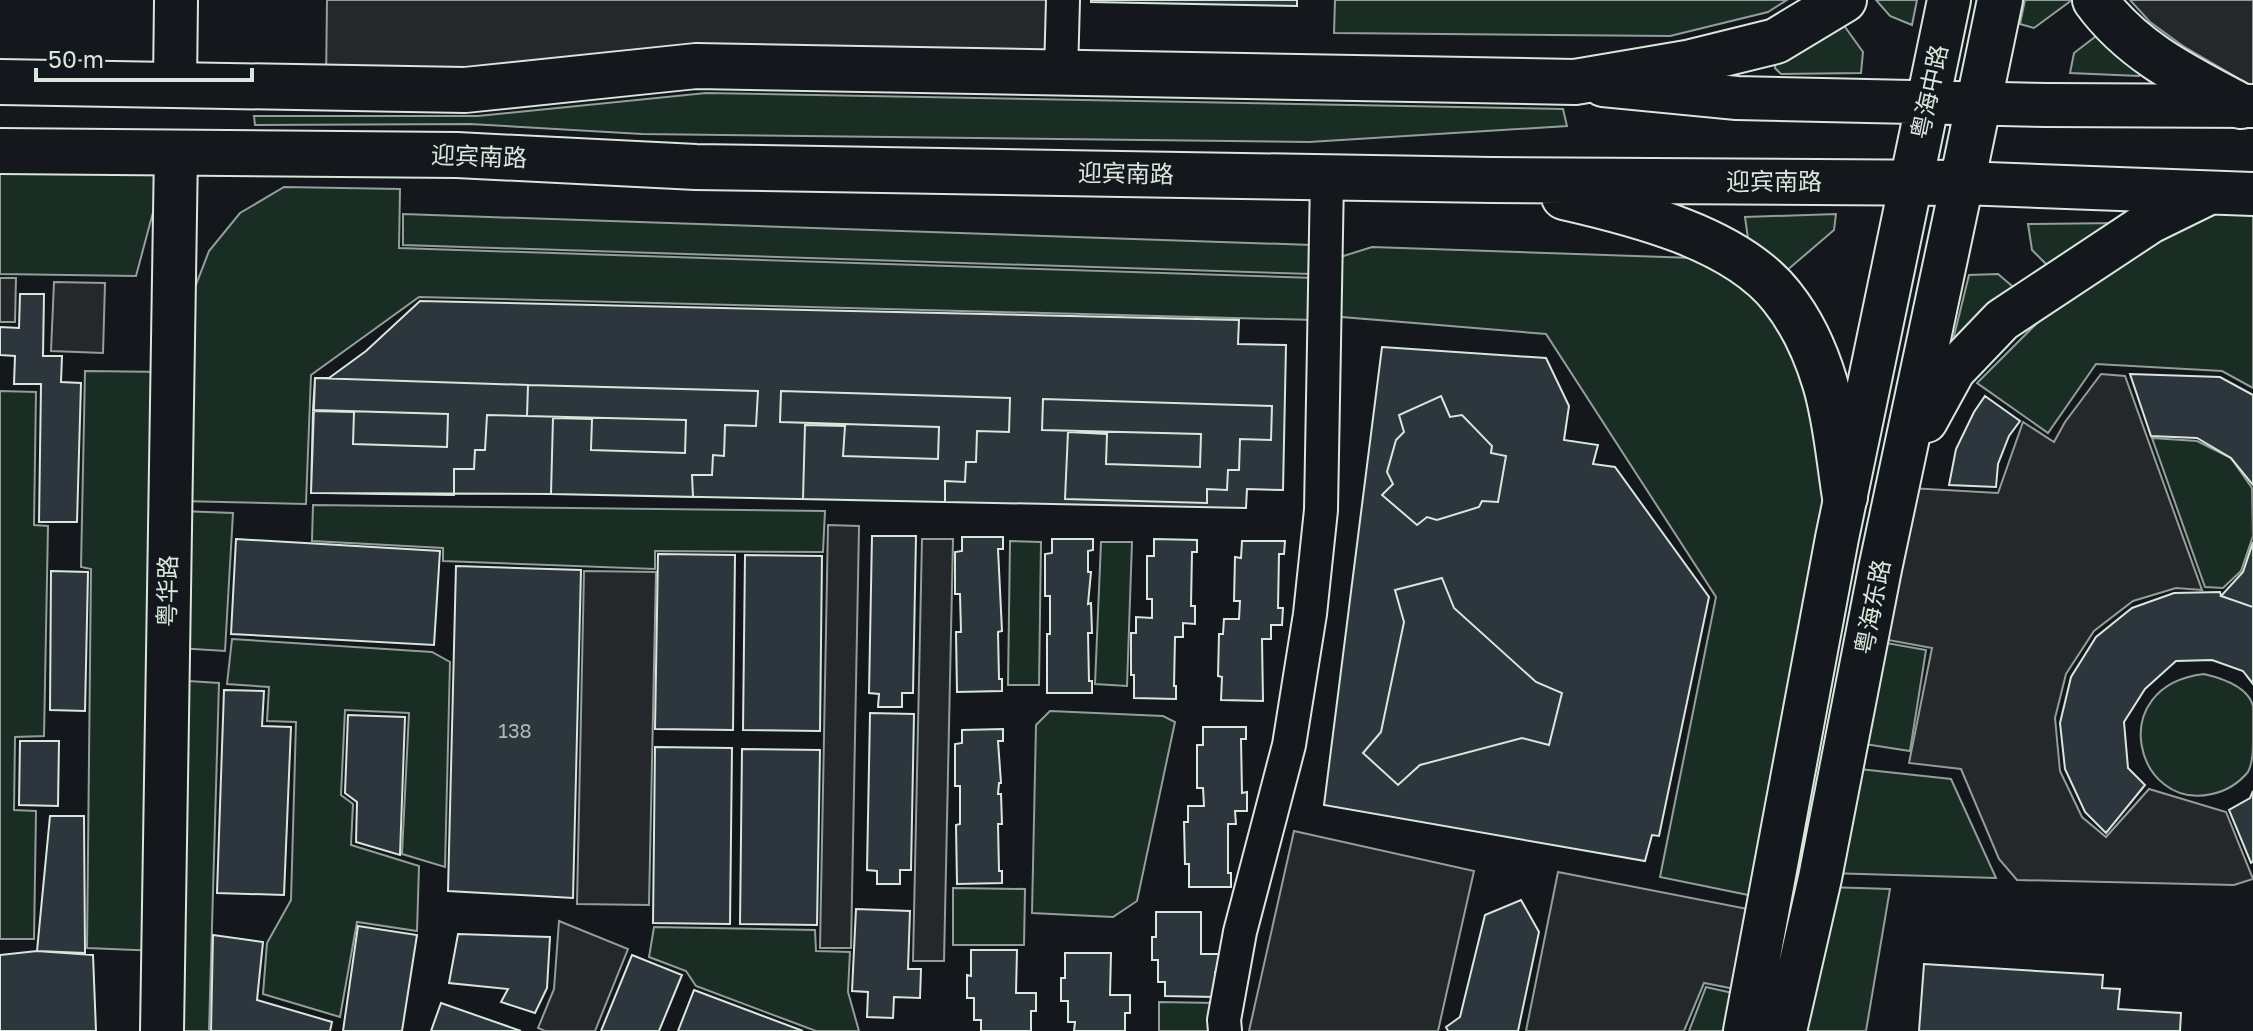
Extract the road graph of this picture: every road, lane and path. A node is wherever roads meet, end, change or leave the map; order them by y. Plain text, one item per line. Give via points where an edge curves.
1 (176, 0) edge
2 (1063, 0) edge
3 (1844, 0) edge
4 (1949, 0) edge
5 (2000, 0) edge
6 (2095, 0) edge
7 (1061, 73) junction
8 (0, 82) edge
9 (1575, 82) junction
10 (175, 85) junction
11 (1927, 103) junction
12 (1978, 103) junction
13 (2247, 106) edge
14 (0, 151) edge
15 (176, 152) junction
16 (1327, 178) junction
17 (1492, 180) junction
18 (1911, 183) junction
19 (1962, 183) junction
20 (2210, 192) junction
21 (2253, 194) edge
22 (1904, 460) junction
23 (1845, 497) junction
24 (162, 1031) edge
25 (1225, 1031) edge
26 (1745, 1031) edge
27 (1785, 1031) edge

1 - 10 main road
2 - 7 lane
3 - 9 highway via 1776,41
4 - 11 main road, 粤海中路
5 - 12 highway, 粤海中路
6 - 13 highway via 2149,55
7 - 9 highway
7 - 10 highway via 696,66 465,90
8 - 10 highway
9 - 11 main road via 1737,98
11 - 12 main road
11 - 18 main road, 粤海中路
12 - 13 main road
12 - 19 highway, 粤海中路
14 - 15 highway, 迎宾南路
15 - 16 highway, 迎宾南路
15 - 24 main road, 粤华路
16 - 17 highway, 迎宾南路
16 - 25 lane via 1321,510 1310,614 1289,745 1240,932
17 - 18 highway, 迎宾南路
17 - 23 highway via 1664,223 1758,273 1797,317 1826,385
18 - 19 highway, 迎宾南路
18 - 23 main road, 粤海东路
19 - 20 main road, 迎宾南路
19 - 22 main road, 粤海东路
20 - 21 main road, 迎宾南路
20 - 22 main road via 2150,222 2002,320 1954,370
22 - 27 main road, 粤海东路
23 - 26 main road, 粤海东路

